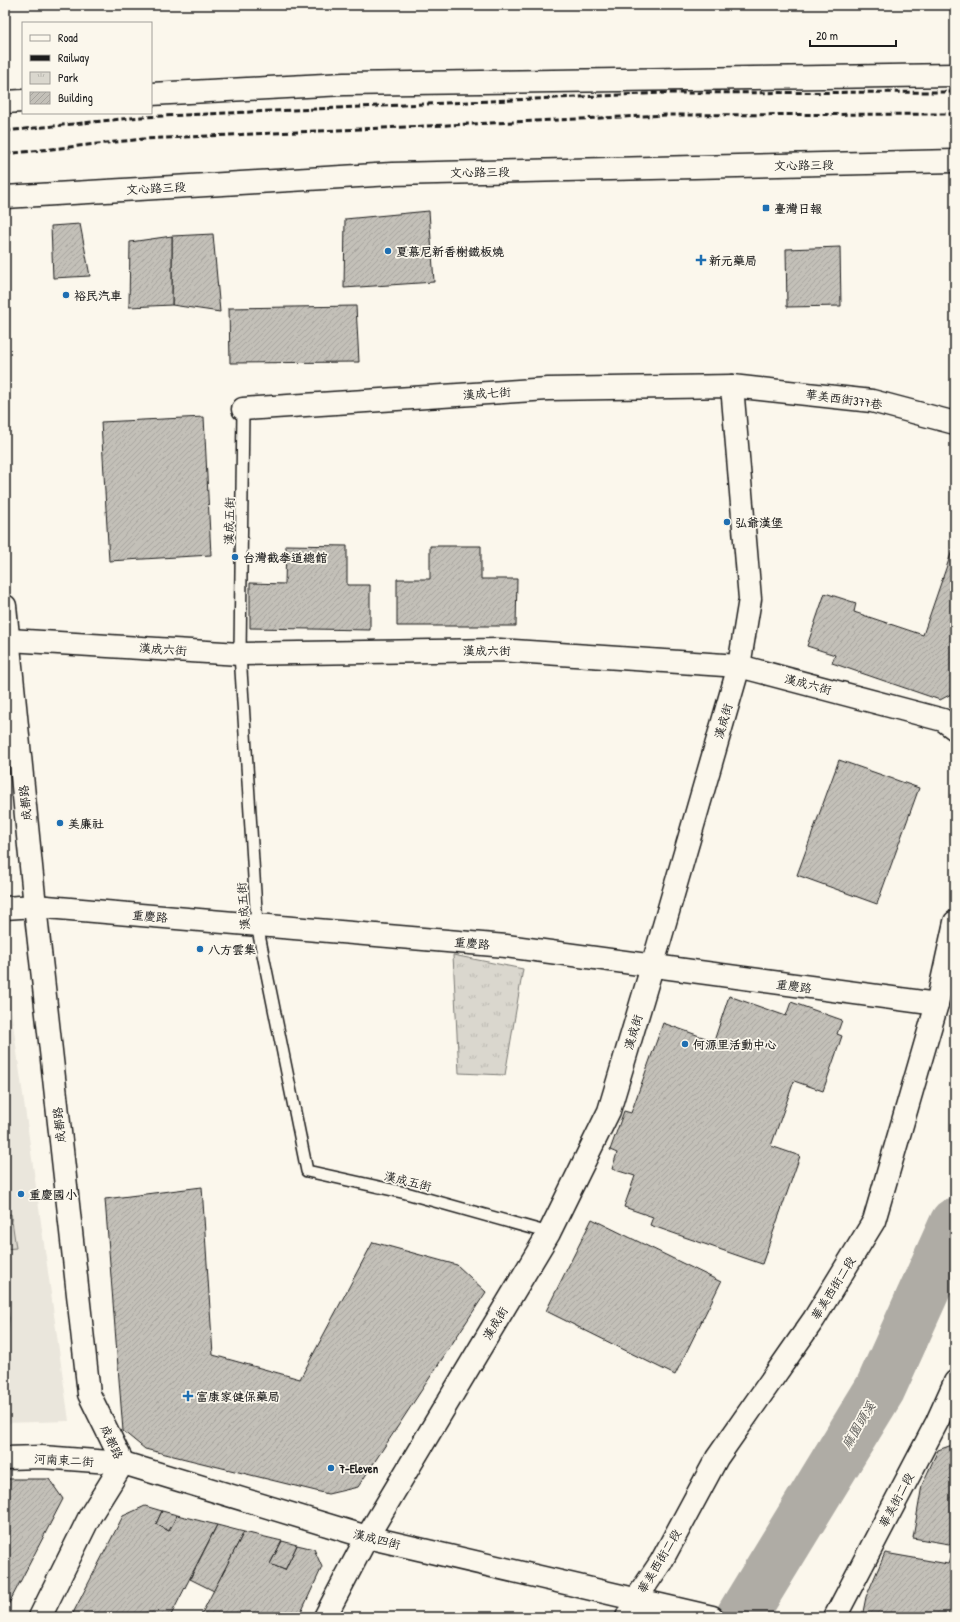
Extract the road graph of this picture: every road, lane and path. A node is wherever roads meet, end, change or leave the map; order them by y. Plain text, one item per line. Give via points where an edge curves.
1 (955, 75) edge
2 (152, 94) edge
3 (22, 101) edge
4 (5, 102) edge
5 (955, 162) edge
6 (5, 197) edge
7 (732, 386) junction
8 (244, 408) joint
9 (955, 424) edge
10 (5, 606) edge
11 (9, 640) junction
12 (240, 654) junction
13 (739, 666) junction
14 (955, 730) edge
15 (35, 906) junction
16 (5, 908) edge
17 (955, 922) edge
18 (256, 925) junction
19 (652, 967) junction
20 (937, 1004) junction
21 (549, 1233) junction
22 (955, 1382) edge
23 (946, 1425) edge
24 (5, 1458) edge
25 (123, 1463) junction
26 (367, 1537) junction
27 (632, 1608) edge
28 (40, 1617) edge
29 (325, 1617) edge
30 (712, 1617) edge
31 (835, 1617) edge

1 - 2 street via 344,84
3 - 4 street
5 - 6 street, 文心路三段 via 392,174
7 - 8 street, 漢成七街 via 548,389
7 - 9 street, 華美西街377巷 via 872,401
7 - 13 street, 漢成街 via 750,599
8 - 12 lane, 漢成五街
10 - 11 street, 成都路
11 - 12 street, 漢成六街
11 - 15 street, 成都路
12 - 13 street, 漢成六街 via 500,650
12 - 18 lane, 漢成五街
13 - 14 street, 漢成六街 via 943,720
13 - 19 street, 漢成街
15 - 16 street, 重慶路
15 - 18 street, 重慶路
15 - 25 street, 成都路 via 89,1394
17 - 20 street, 華美西街二段
18 - 19 street, 重慶路 via 506,946
18 - 21 lane, 漢成五街 via 306,1171 406,1193
19 - 20 street, 重慶路
19 - 21 street, 漢成街 via 609,1112
20 - 27 street, 華美西街二段 via 874,1221 814,1319 717,1458 661,1562
21 - 26 street, 漢成街
22 - 23 street, 華美街二段
23 - 31 street, 華美街二段
24 - 25 street, 河南東二街
25 - 26 street, 漢成四街
25 - 28 street, 成都路 via 90,1516
26 - 27 street, 漢成四街
26 - 29 street, 漢成街
27 - 30 street, 漢成四街 via 688,1612

